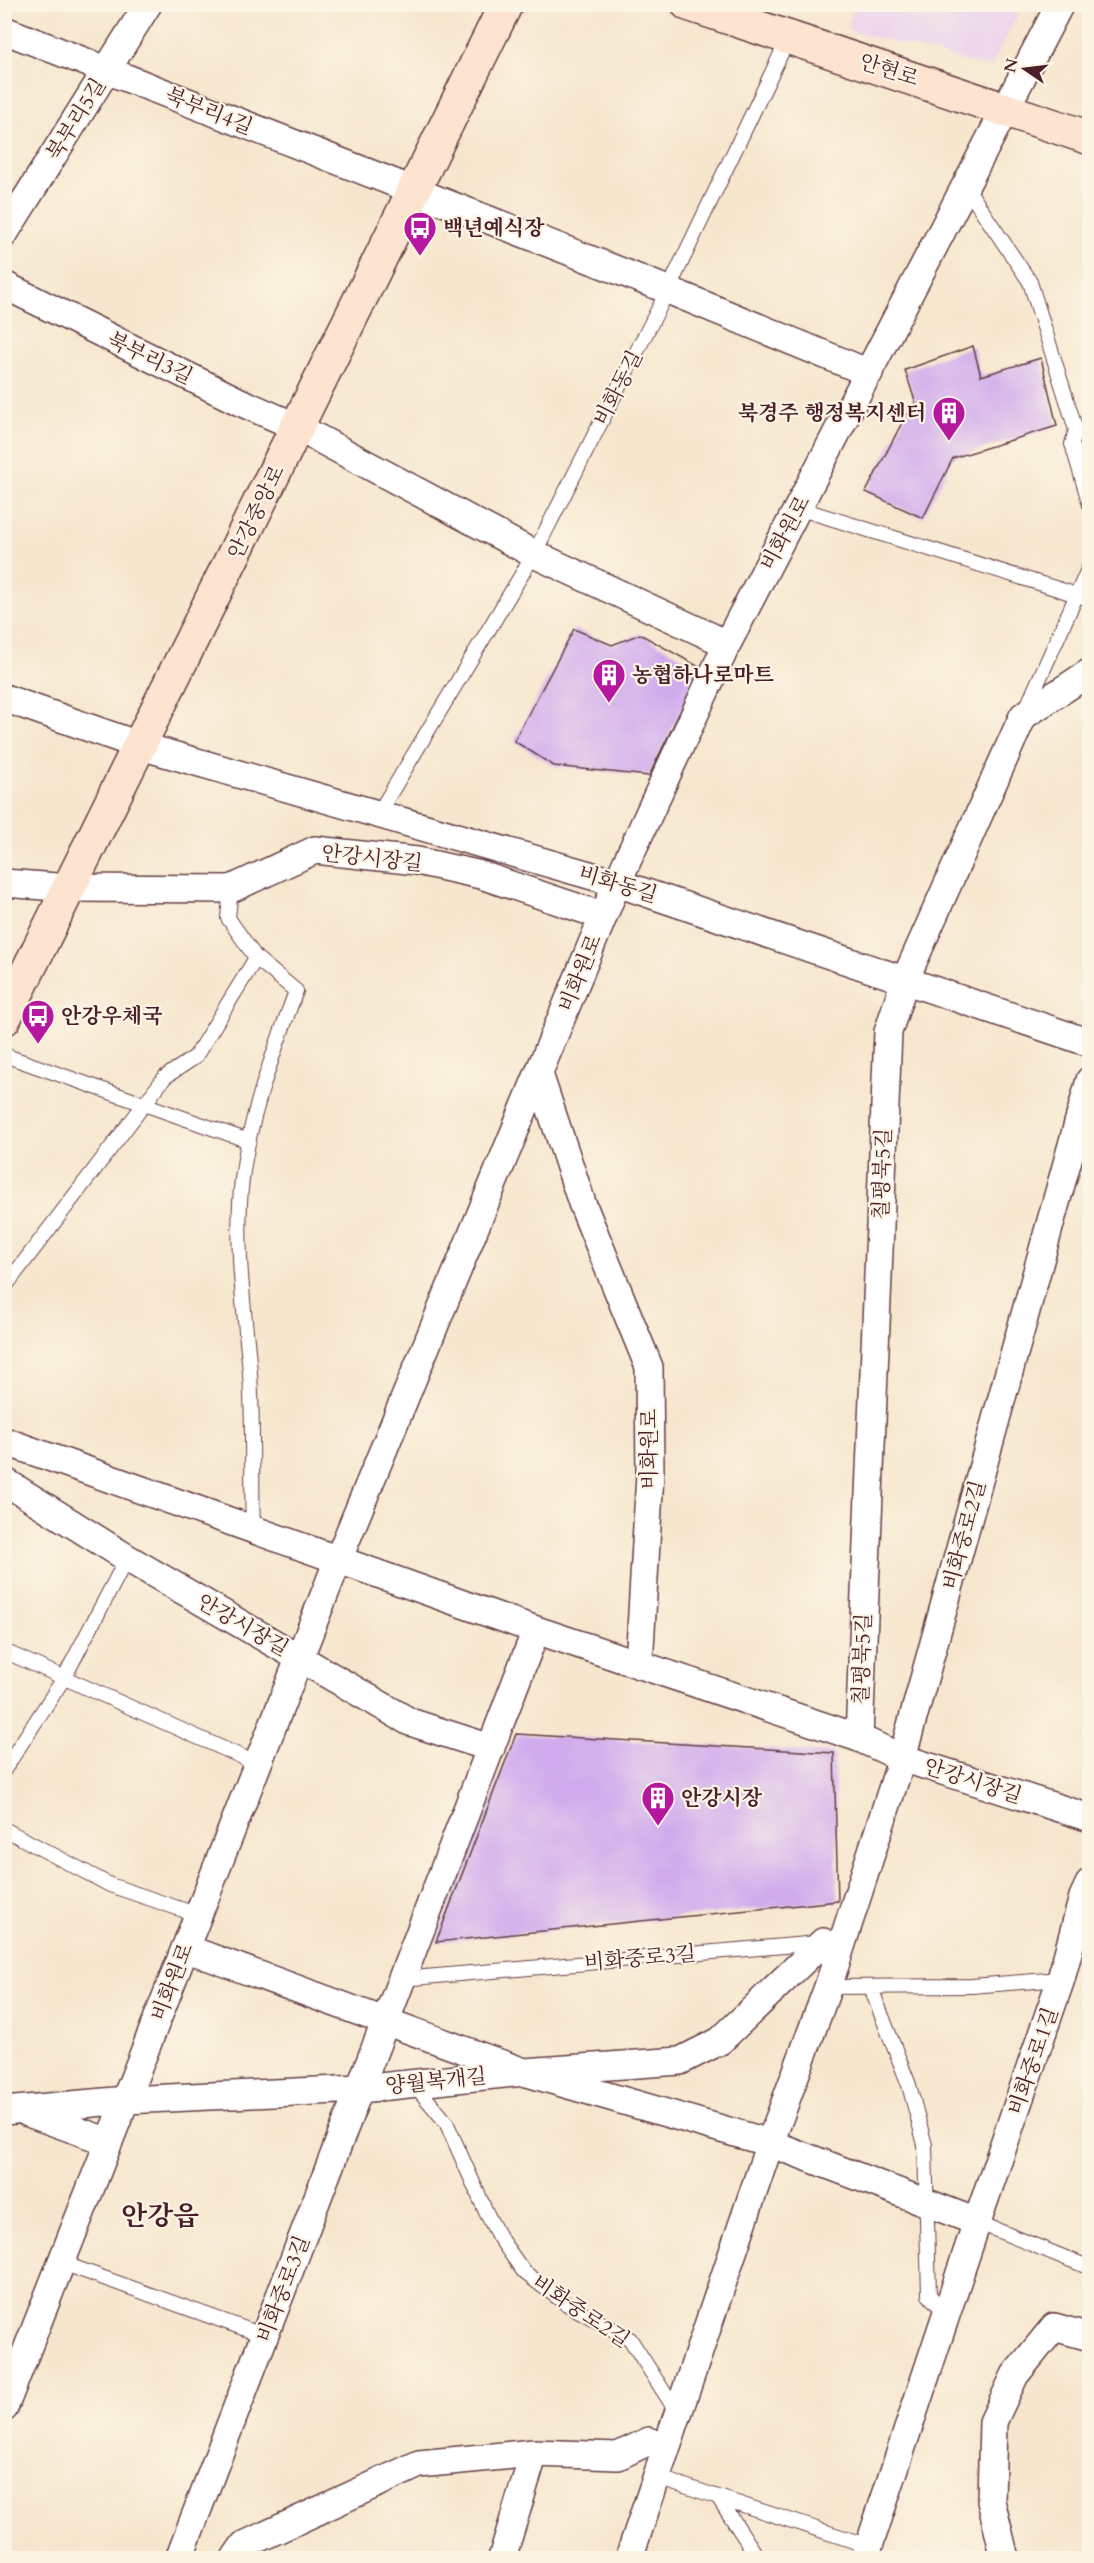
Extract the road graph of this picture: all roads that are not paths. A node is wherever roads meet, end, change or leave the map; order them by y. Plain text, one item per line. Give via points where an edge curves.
1 (148, 4) edge
2 (506, 4) edge
3 (688, 4) edge
4 (1060, 4) edge
5 (4, 30) edge
6 (789, 38) junction
7 (107, 71) junction
8 (1007, 109) junction
9 (1089, 138) edge
10 (966, 187) junction
11 (414, 192) junction
12 (4, 234) edge
13 (4, 285) edge
14 (668, 290) junction
15 (869, 373) junction
16 (297, 427) junction
17 (1089, 505) edge
18 (798, 508) junction
19 (534, 554) junction
20 (1089, 565) edge
21 (1083, 597) edge
22 (727, 644) junction
23 (1089, 672) edge
24 (4, 698) edge
25 (1023, 716) junction
26 (141, 746) junction
27 (378, 814) junction
28 (4, 883) edge
29 (617, 883) junction
30 (70, 888) junction
31 (231, 889) junction
32 (603, 916) junction
33 (256, 958) junction
34 (905, 980) junction
35 (4, 1019) edge
36 (1089, 1043) edge
37 (4, 1056) edge
38 (538, 1074) junction
39 (1089, 1080) edge
40 (146, 1103) junction
41 (249, 1142) junction
42 (4, 1288) edge
43 (4, 1441) edge
44 (4, 1481) edge
45 (252, 1529) junction
46 (127, 1558) junction
47 (338, 1560) junction
48 (537, 1630) junction
49 (6, 1655) edge
50 (300, 1658) junction
51 (639, 1665) junction
52 (64, 1678) junction
53 (859, 1738) junction
54 (491, 1748) junction
55 (902, 1758) junction
56 (258, 1764) junction
57 (4, 1770) edge
58 (1089, 1818) edge
59 (4, 1829) edge
60 (1087, 1893) edge
61 (198, 1915) junction
62 (833, 1940) junction
63 (186, 1948) junction
64 (402, 1979) junction
65 (1061, 1979) junction
66 (828, 1987) junction
67 (872, 1988) junction
68 (387, 2020) junction
69 (524, 2072) junction
70 (414, 2084) junction
71 (360, 2089) junction
72 (126, 2100) junction
73 (9, 2109) edge
74 (109, 2142) junction
75 (770, 2143) junction
76 (926, 2204) junction
77 (976, 2222) junction
78 (62, 2263) junction
79 (1089, 2264) edge
80 (946, 2313) junction
81 (265, 2336) junction
82 (1089, 2337) edge
83 (5, 2405) edge
84 (678, 2414) junction
85 (666, 2449) junction
86 (534, 2453) junction
87 (657, 2477) junction
88 (718, 2497) junction
89 (867, 2553) edge
90 (179, 2559) edge
91 (235, 2559) edge
92 (502, 2559) edge
93 (629, 2559) edge
94 (758, 2559) edge
95 (1005, 2559) edge

1 - 7 street, 북부리5길
2 - 11 main road, 안강중앙로
3 - 6 main road, 안현로
4 - 8 street, 비화원로
5 - 7 street, 북부리4길
6 - 8 main road, 안현로
6 - 14 lane, 비화동길
7 - 11 street, 북부리4길
7 - 12 street, 북부리5길
8 - 9 main road, 안현로
8 - 10 street, 비화원로
10 - 15 street, 비화원로
10 - 17 lane via 1030,282 1076,430 1072,444
11 - 14 street
11 - 16 main road, 안강중앙로
13 - 16 street, 북부리3길
14 - 15 street
14 - 19 lane, 비화동길
15 - 18 street, 비화원로
16 - 19 street
16 - 26 main road, 안강중앙로
18 - 21 lane
18 - 22 street, 비화원로
19 - 22 street
19 - 27 lane, 비화동길
20 - 21 lane
21 - 25 lane
22 - 29 street, 비화원로
23 - 25 street
24 - 26 street, 비화동길
25 - 34 street, 칠평북5길
26 - 27 street, 비화동길
26 - 30 main road, 안강중앙로
27 - 29 street, 비화동길
28 - 30 street, 안강시장길
29 - 32 street, 비화원로
29 - 34 street, 비화동길
30 - 31 street, 안강시장길
30 - 35 main road, 안강중앙로
31 - 32 street, 안강시장길 via 315,850 417,861 482,875
31 - 33 lane via 228,918
32 - 38 street, 비화원로
33 - 40 lane via 195,1057 165,1077
33 - 41 lane via 296,991 257,1100
34 - 36 street, 비화동길
34 - 53 street, 칠평북5길 via 888,1032
37 - 40 lane
38 - 47 street, 비화원로
38 - 51 street, 비화원로 via 582,1203 649,1366 650,1474
39 - 55 street, 비화중로2길
40 - 41 lane
40 - 42 lane
41 - 45 lane via 239,1228 249,1362
43 - 45 street
44 - 46 street, 안강시장길
45 - 47 street
46 - 50 street, 안강시장길
46 - 52 lane
47 - 48 street
47 - 50 street, 비화원로
48 - 51 street
48 - 54 street, 비화중로3길
49 - 52 lane
50 - 54 street, 안강시장길 via 410,1722
50 - 56 street, 비화원로
51 - 53 street
52 - 56 lane
52 - 57 lane
53 - 55 street, 안강시장길
54 - 64 street, 비화중로3길
55 - 58 street, 안강시장길
55 - 62 street, 비화중로2길
56 - 61 street, 비화원로
59 - 61 lane via 110,1885
60 - 65 street, 비화중로1길
61 - 63 street, 비화원로
62 - 64 lane, 비화중로3길
62 - 66 street, 비화중로2길
62 - 69 street, 양월복개길 via 720,2041 680,2061
63 - 68 street
63 - 72 street, 비화원로
64 - 68 street, 비화중로3길
65 - 67 lane
65 - 77 street, 비화중로1길
66 - 67 lane
66 - 75 street, 비화중로2길
67 - 76 lane via 909,2085 925,2145
68 - 69 street
68 - 71 street, 비화중로3길
69 - 70 street, 양월복개길
69 - 75 street
70 - 71 street, 양월복개길
70 - 84 lane, 비화중로2길 via 446,2122 486,2212 524,2272 565,2303 630,2339
71 - 72 street, 양월복개길
71 - 81 street, 비화중로3길
72 - 73 street, 양월복개길
72 - 74 street, 비화원로
73 - 74 street
74 - 78 street, 비화원로
75 - 76 street
75 - 84 street, 비화중로2길
76 - 77 street
76 - 80 lane via 929,2295
77 - 79 lane via 1083,2265
77 - 80 street, 비화중로1길
78 - 81 lane
78 - 83 street, 비화원로
80 - 89 street, 비화중로1길
81 - 90 street, 비화중로3길
82 - 95 street via 1054,2327 1015,2375 993,2422 991,2501
84 - 85 street, 비화중로2길
85 - 86 street via 650,2441 618,2456
85 - 87 street, 비화중로2길
86 - 91 street via 419,2464 244,2545
86 - 92 street
87 - 88 lane
87 - 93 street, 비화중로2길
88 - 89 lane
88 - 94 lane

